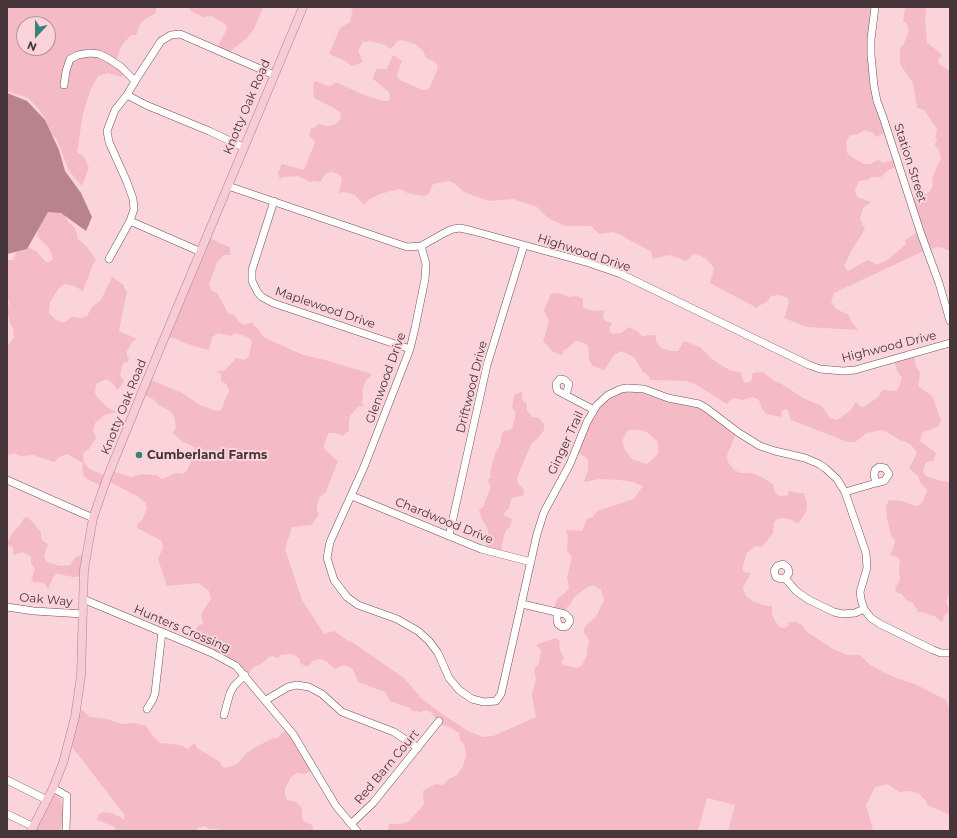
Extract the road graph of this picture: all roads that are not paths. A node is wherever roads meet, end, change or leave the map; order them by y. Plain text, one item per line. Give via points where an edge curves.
1 (303, 7) edge
2 (875, 7) edge
3 (274, 75) junction
4 (135, 81) junction
5 (64, 85) dead end
6 (127, 95) junction
7 (243, 147) junction
8 (228, 186) junction
9 (274, 201) junction
10 (130, 221) junction
11 (524, 245) junction
12 (421, 246) junction
13 (201, 252) junction
14 (109, 259) dead end
15 (950, 321) edge
16 (950, 342) edge
17 (410, 349) junction
18 (566, 395) dead end
19 (594, 410) junction
20 (7, 480) edge
21 (876, 483) dead end
22 (845, 492) junction
23 (352, 496) junction
24 (343, 513) joint
25 (93, 518) junction
26 (449, 536) junction
27 (531, 562) junction
28 (785, 578) dead end
29 (83, 599) junction
30 (522, 604) junction
31 (7, 608) edge
32 (864, 609) junction
33 (558, 612) dead end
34 (83, 614) junction
35 (162, 632) junction
36 (950, 653) edge
37 (244, 675) junction
38 (266, 700) junction
39 (147, 709) dead end
40 (224, 715) dead end
41 (439, 721) dead end
42 (418, 748) junction
43 (7, 780) edge
44 (53, 788) junction
45 (47, 800) junction
46 (7, 814) edge
47 (351, 824) junction
48 (32, 829) edge
49 (66, 831) edge
50 (358, 831) edge

1 - 3 main road, Knotty Oak Road
2 - 15 street, Station Street via 871,55 877,102
3 - 4 street via 180,34 171,35 161,41
3 - 7 main road, Knotty Oak Road
4 - 5 street via 121,66 99,54 90,53 70,58
4 - 6 street
6 - 7 street
6 - 10 street via 116,110 107,131 109,142 133,199 134,209
7 - 8 main road, Knotty Oak Road
8 - 9 street
8 - 13 main road, Knotty Oak Road
9 - 12 street via 400,245
9 - 17 street, Maplewood Drive via 252,270 252,281 258,293 273,303
10 - 13 street
10 - 14 street
11 - 12 street, Highwood Drive via 460,228 446,232
11 - 16 street, Highwood Drive via 621,274 820,369 854,370
11 - 26 street, Driftwood Drive via 487,365
12 - 17 street, Glenwood Drive via 426,264 425,279
13 - 25 main road, Knotty Oak Road via 107,478
17 - 23 street, Glenwood Drive
18 - 19 street
19 - 22 street, Ginger Trail via 608,395 627,388 644,389 668,398 695,403 760,446 819,464 831,473
19 - 27 street, Ginger Trail via 570,464 544,512
20 - 25 street
21 - 22 street
22 - 32 street, Ginger Trail via 867,557 867,568 860,592
23 - 24 street, Glenwood Drive
23 - 26 street, Chardwood Drive
24 - 30 street, Ginger Trail via 328,552 328,564 338,586 358,605 397,619 418,632 438,653 455,687 467,696 490,702 500,697
25 - 29 main road, Knotty Oak Road via 84,570
26 - 27 street, Chardwood Drive via 491,553
27 - 30 street, Ginger Trail
28 - 32 street via 801,595 834,612 851,614
29 - 34 main road, Knotty Oak Road
29 - 35 street, Hunters Crossing
30 - 33 street
31 - 34 street, Oak Way
32 - 36 street via 880,624 933,650
34 - 44 main road, Knotty Oak Road via 81,676 75,717 63,763
35 - 37 street, Hunters Crossing via 226,660
35 - 39 street via 155,693
37 - 38 street, Hunters Crossing
37 - 40 street via 230,693
38 - 42 street via 288,687 309,687 322,694 342,712 394,732
38 - 47 street, Hunters Crossing via 293,734 336,806
41 - 42 street, Red Barn Court
42 - 47 street, Red Barn Court via 373,803
43 - 45 street
44 - 45 main road, Knotty Oak Road
44 - 49 street via 67,796
45 - 48 main road, Knotty Oak Road
46 - 48 street
47 - 50 street, Hunters Crossing

